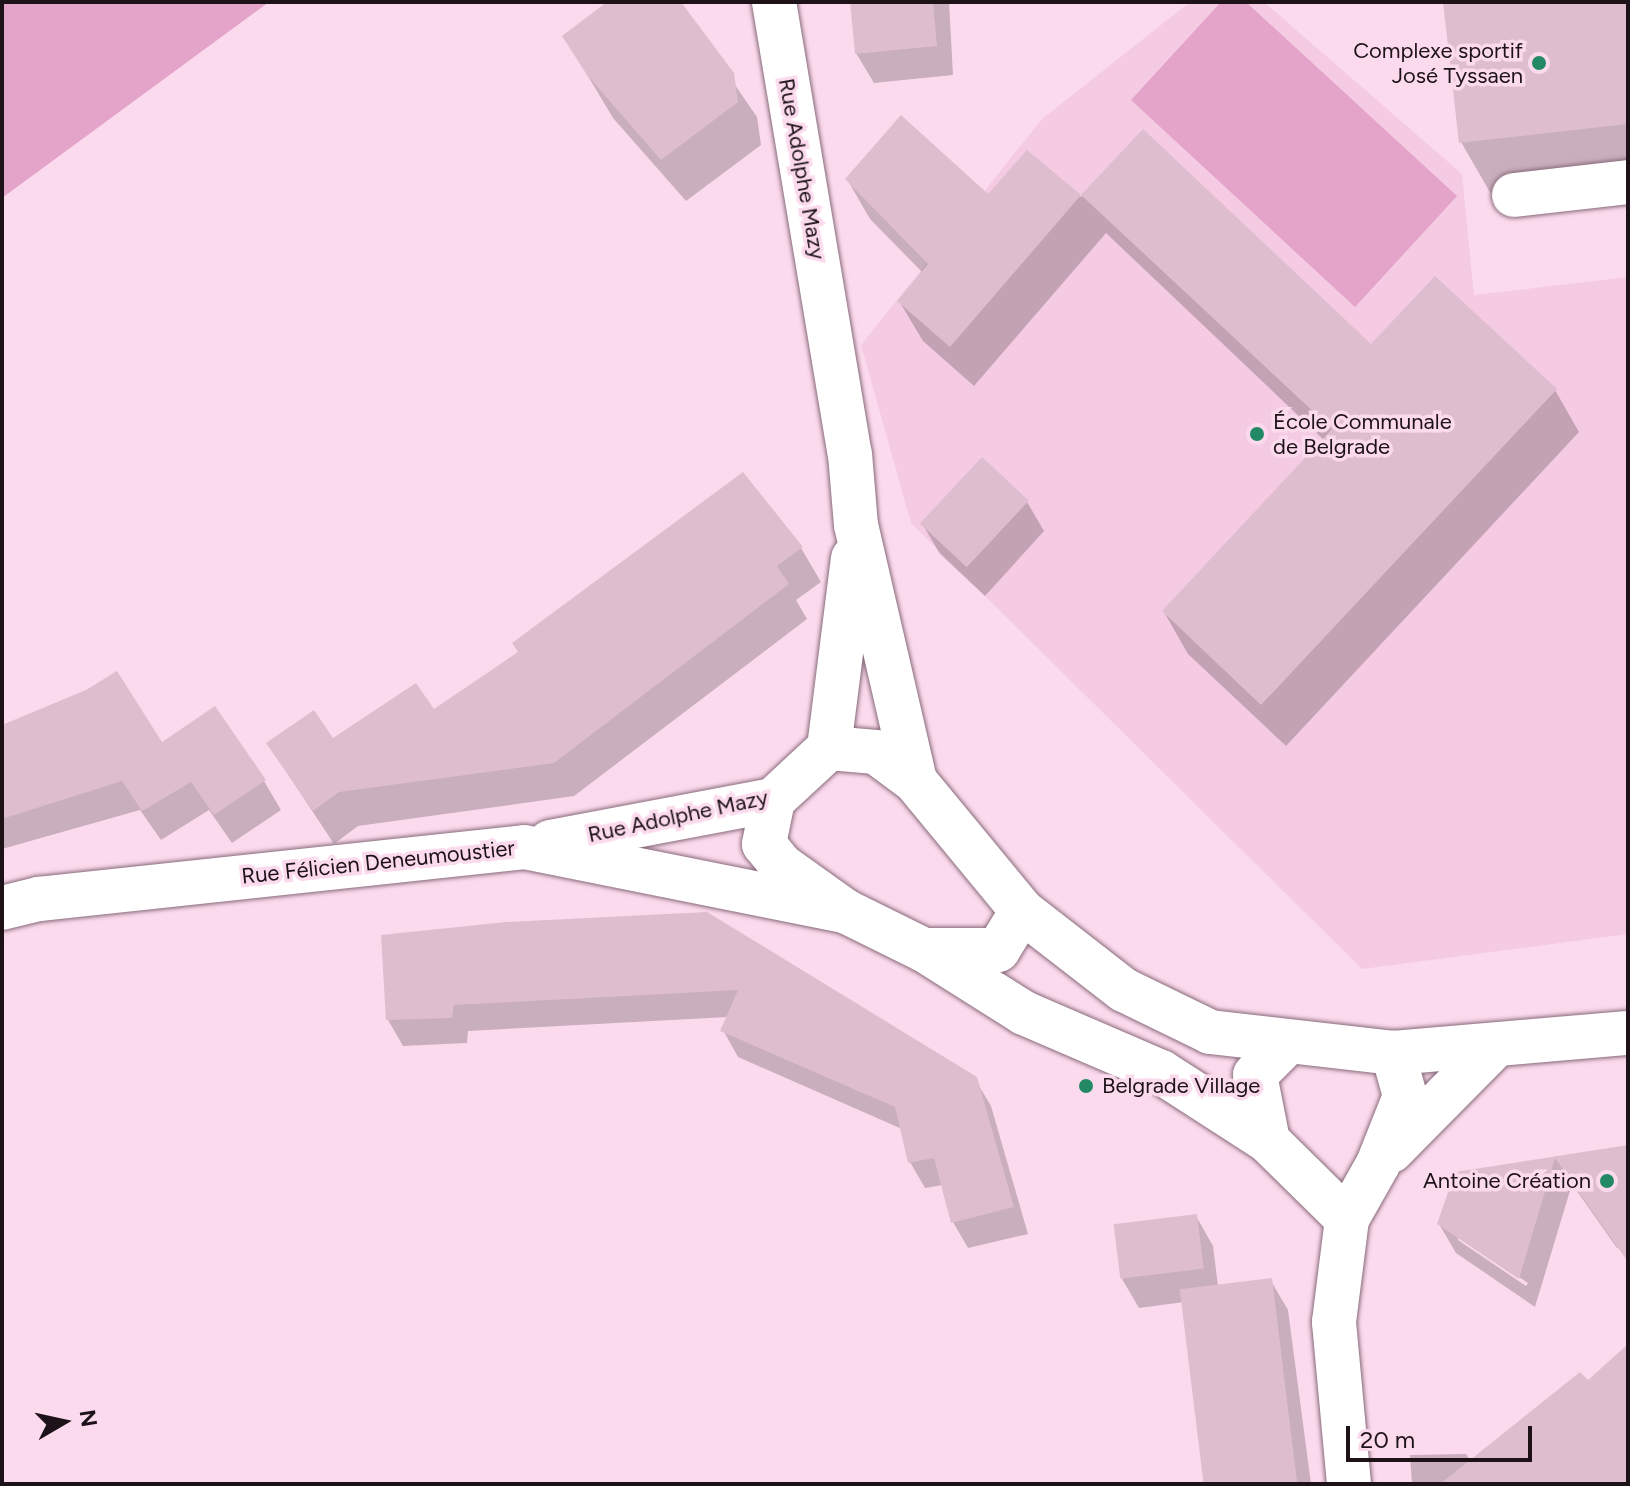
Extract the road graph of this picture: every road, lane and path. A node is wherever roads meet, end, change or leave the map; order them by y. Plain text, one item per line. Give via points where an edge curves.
1 (774, 2) edge
2 (1628, 182) edge
3 (1514, 195) dead end
4 (856, 525) junction
5 (829, 748) junction
6 (915, 781) junction
7 (773, 800) junction
8 (524, 847) junction
9 (2, 908) edge
10 (845, 911) junction
11 (1022, 911) junction
12 (924, 950) junction
13 (1628, 1033) edge
14 (1288, 1042) junction
15 (1495, 1046) junction
16 (1393, 1053) junction
17 (1268, 1141) junction
18 (1378, 1164) junction
19 (1347, 1219) junction
20 (1349, 1484) edge

1 - 4 street, Rue Adolphe Mazy via 850,454
2 - 3 street
4 - 5 street, Rue Adolphe Mazy
4 - 6 street, Rue Adolphe Mazy
5 - 6 street via 876,752
5 - 7 street, Rue Adolphe Mazy
6 - 11 street
7 - 8 street, Rue Adolphe Mazy
7 - 10 street, Rue Félicien Deneumoustier via 764,844 782,866
8 - 9 street, Rue Félicien Deneumoustier via 39,899
8 - 10 street, Rue Félicien Deneumoustier
10 - 12 street, Rue Félicien Deneumoustier
11 - 12 street, Rue Félicien Deneumoustier via 998,950
11 - 14 street via 1124,990 1210,1032
12 - 17 street via 1024,1013 1161,1072
13 - 15 street
14 - 16 street
14 - 17 street via 1255,1075
15 - 16 street
15 - 18 street
16 - 18 street via 1405,1096
17 - 19 street
18 - 19 street
19 - 20 street via 1334,1322

